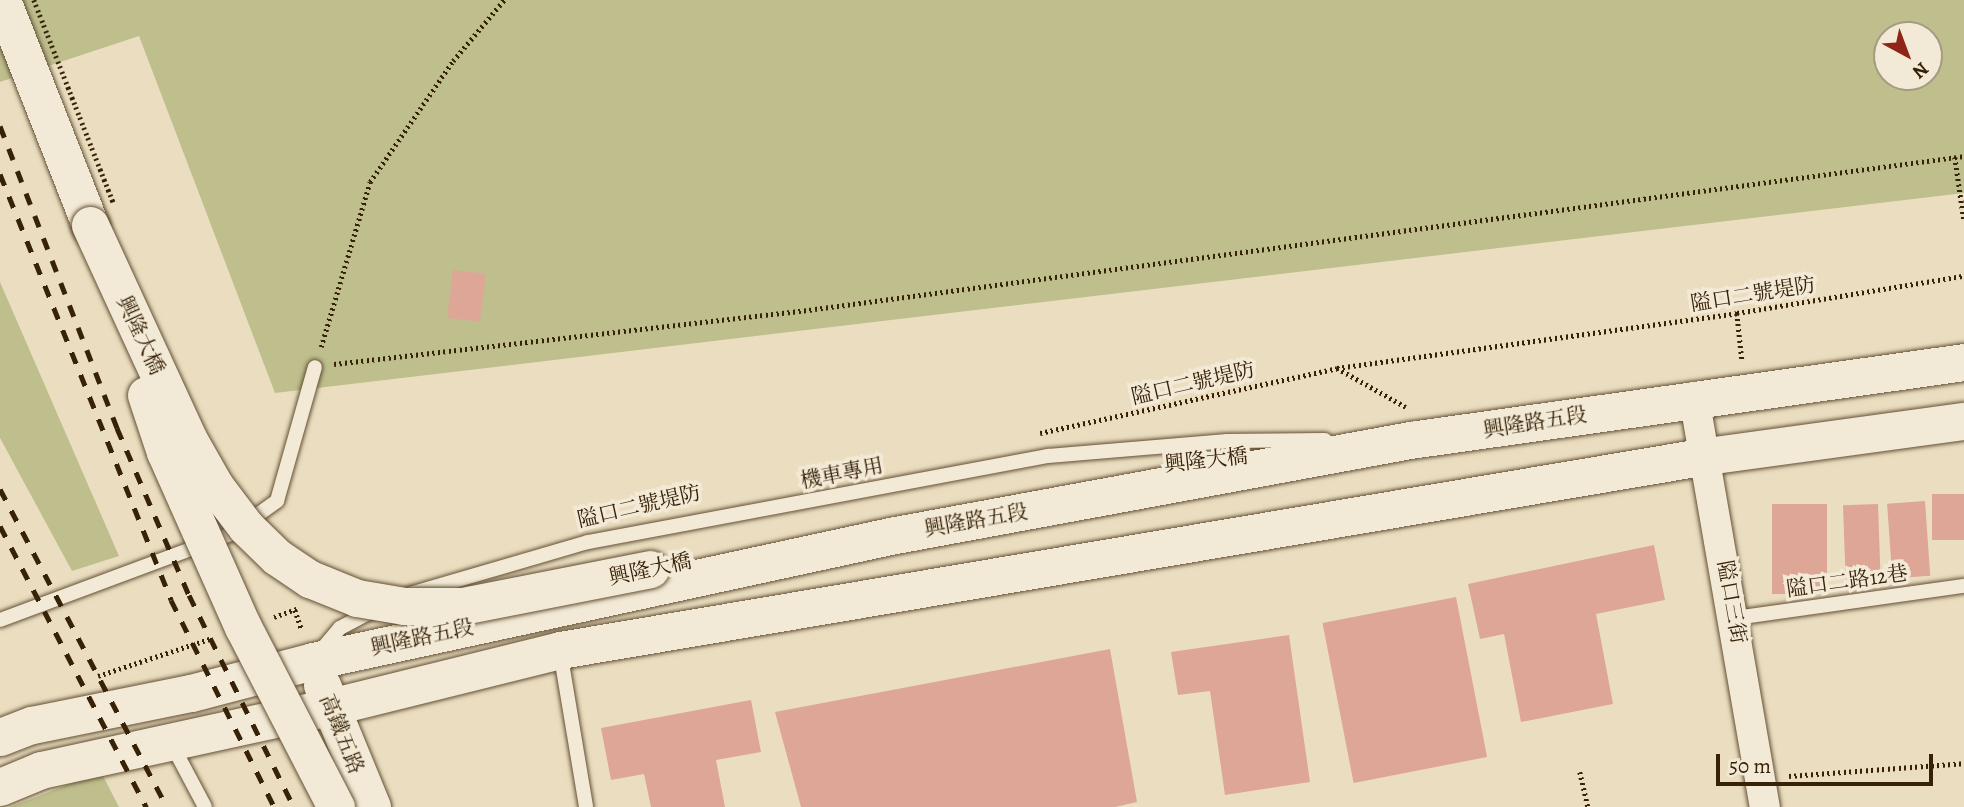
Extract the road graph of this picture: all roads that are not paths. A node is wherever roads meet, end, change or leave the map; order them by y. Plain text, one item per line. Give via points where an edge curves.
1 (2, 0) edge
2 (90, 225) junction
3 (1964, 362) edge
4 (315, 367) road end
5 (1694, 397) junction
6 (1964, 421) edge
7 (1411, 426) junction
8 (1707, 456) junction
9 (1964, 586) edge
10 (1735, 618) junction
11 (0, 620) edge
12 (559, 650) junction
13 (313, 661) junction
14 (330, 707) junction
15 (0, 737) edge
16 (170, 741) junction
17 (0, 787) edge
18 (205, 807) edge
19 (336, 807) edge
20 (372, 807) edge
21 (586, 807) edge
22 (1765, 807) edge

1 - 2 street, 興隆大橋
2 - 7 street, 興隆大橋, bridge via 189,440 246,527 310,579 357,598 404,606 461,606 1110,470
2 - 19 street, 興隆大橋, bridge via 164,452 258,659
3 - 5 street, 興隆路五段
4 - 11 lane via 277,501 231,534
5 - 7 street, 興隆路五段
5 - 8 street, 隘口三街
6 - 8 street, 興隆路五段
7 - 13 street, 興隆路五段
7 - 13 lane, 機車專用 via 1092,450 588,542 405,596 340,628
8 - 10 street, 隘口三街
8 - 12 street, 興隆路五段
9 - 10 lane, 隘口二路12巷
10 - 22 street, 隘口三街
12 - 14 street, 興隆路五段
12 - 21 lane
13 - 14 street, 高鐵五路
13 - 15 street, 興隆路五段 via 191,693 32,725
14 - 16 street, 興隆路五段
14 - 20 street, 高鐵五路
16 - 17 street, 興隆路五段 via 41,770
16 - 18 lane

